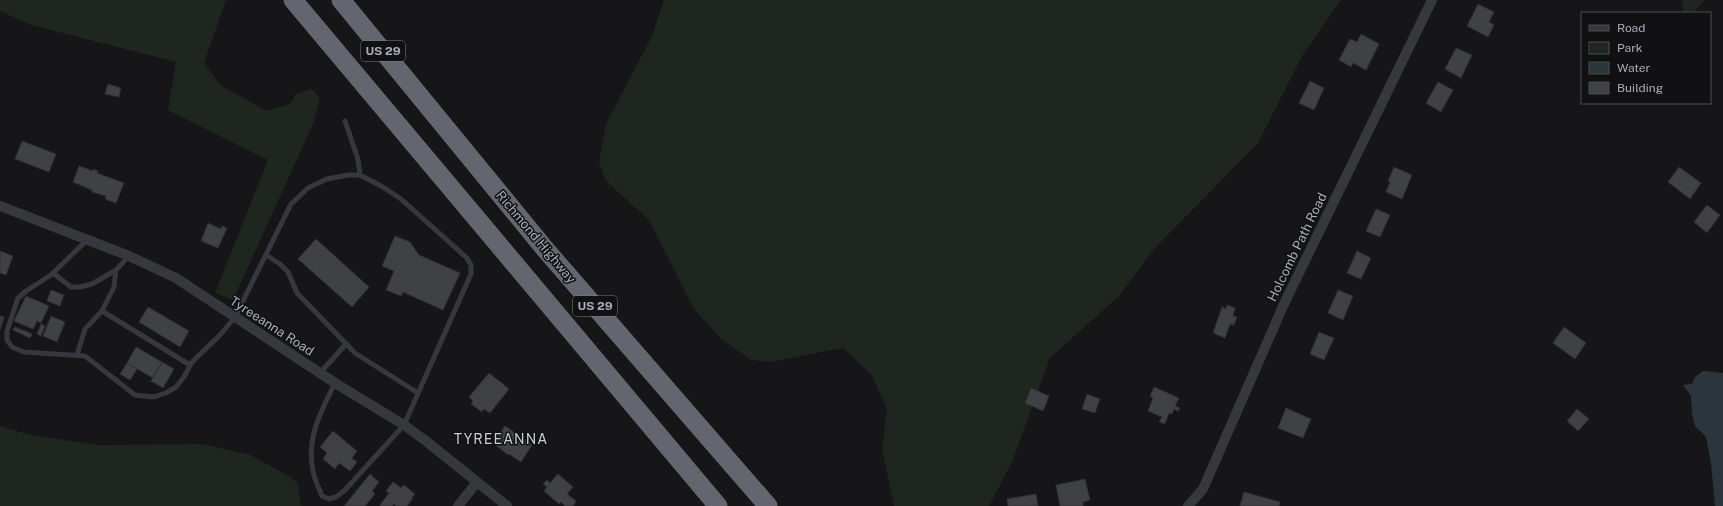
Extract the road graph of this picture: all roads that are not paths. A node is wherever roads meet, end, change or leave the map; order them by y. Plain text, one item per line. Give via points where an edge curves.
1 (293, 0) edge
2 (341, 0) edge
3 (1432, 0) edge
4 (345, 121) dead end
5 (360, 175) junction
6 (491, 182) junction
7 (0, 206) edge
8 (86, 240) junction
9 (266, 255) junction
10 (129, 256) junction
11 (116, 270) junction
12 (53, 273) junction
13 (102, 311) junction
14 (234, 318) junction
15 (346, 344) junction
16 (77, 355) junction
17 (190, 365) junction
18 (320, 373) junction
19 (335, 383) junction
20 (418, 393) junction
21 (404, 425) junction
22 (478, 482) junction
23 (458, 506) edge
24 (507, 506) edge
25 (718, 506) edge
26 (768, 506) edge
27 (782, 506) edge
28 (1188, 506) edge

1 - 25 highway, US 29
2 - 6 highway, Richmond Highway / US 29
3 - 28 street, Holcomb Path Road via 1284,304 1203,489
4 - 5 lane via 358,159
5 - 9 lane via 336,176 308,188 291,204
5 - 20 lane via 401,199 467,258 471,265 471,274
6 - 26 highway, Richmond Highway / US 29 via 545,249
6 - 27 highway via 616,313
7 - 8 street, Tyreeanna Road
8 - 10 street, Tyreeanna Road
8 - 12 lane
9 - 14 lane
9 - 15 lane via 288,272 297,293
10 - 11 lane
10 - 14 street, Tyreeanna Road via 176,278
11 - 12 lane via 92,284 80,287 71,287
11 - 13 lane via 114,287
12 - 16 lane via 18,298 7,331 7,340 12,347 24,352
13 - 16 lane via 85,329
13 - 17 lane
14 - 17 lane
14 - 18 street, Tyreeanna Road
15 - 18 lane
15 - 20 lane via 355,353
16 - 17 lane via 85,356 135,395 144,396 166,393 176,387
18 - 19 street, Tyreeanna Road
19 - 21 street, Tyreeanna Road
19 - 21 lane via 312,437 312,470 322,496 329,499 345,490
20 - 21 lane
21 - 22 street, Tyreeanna Road
22 - 23 street
22 - 24 street, Tyreeanna Road

